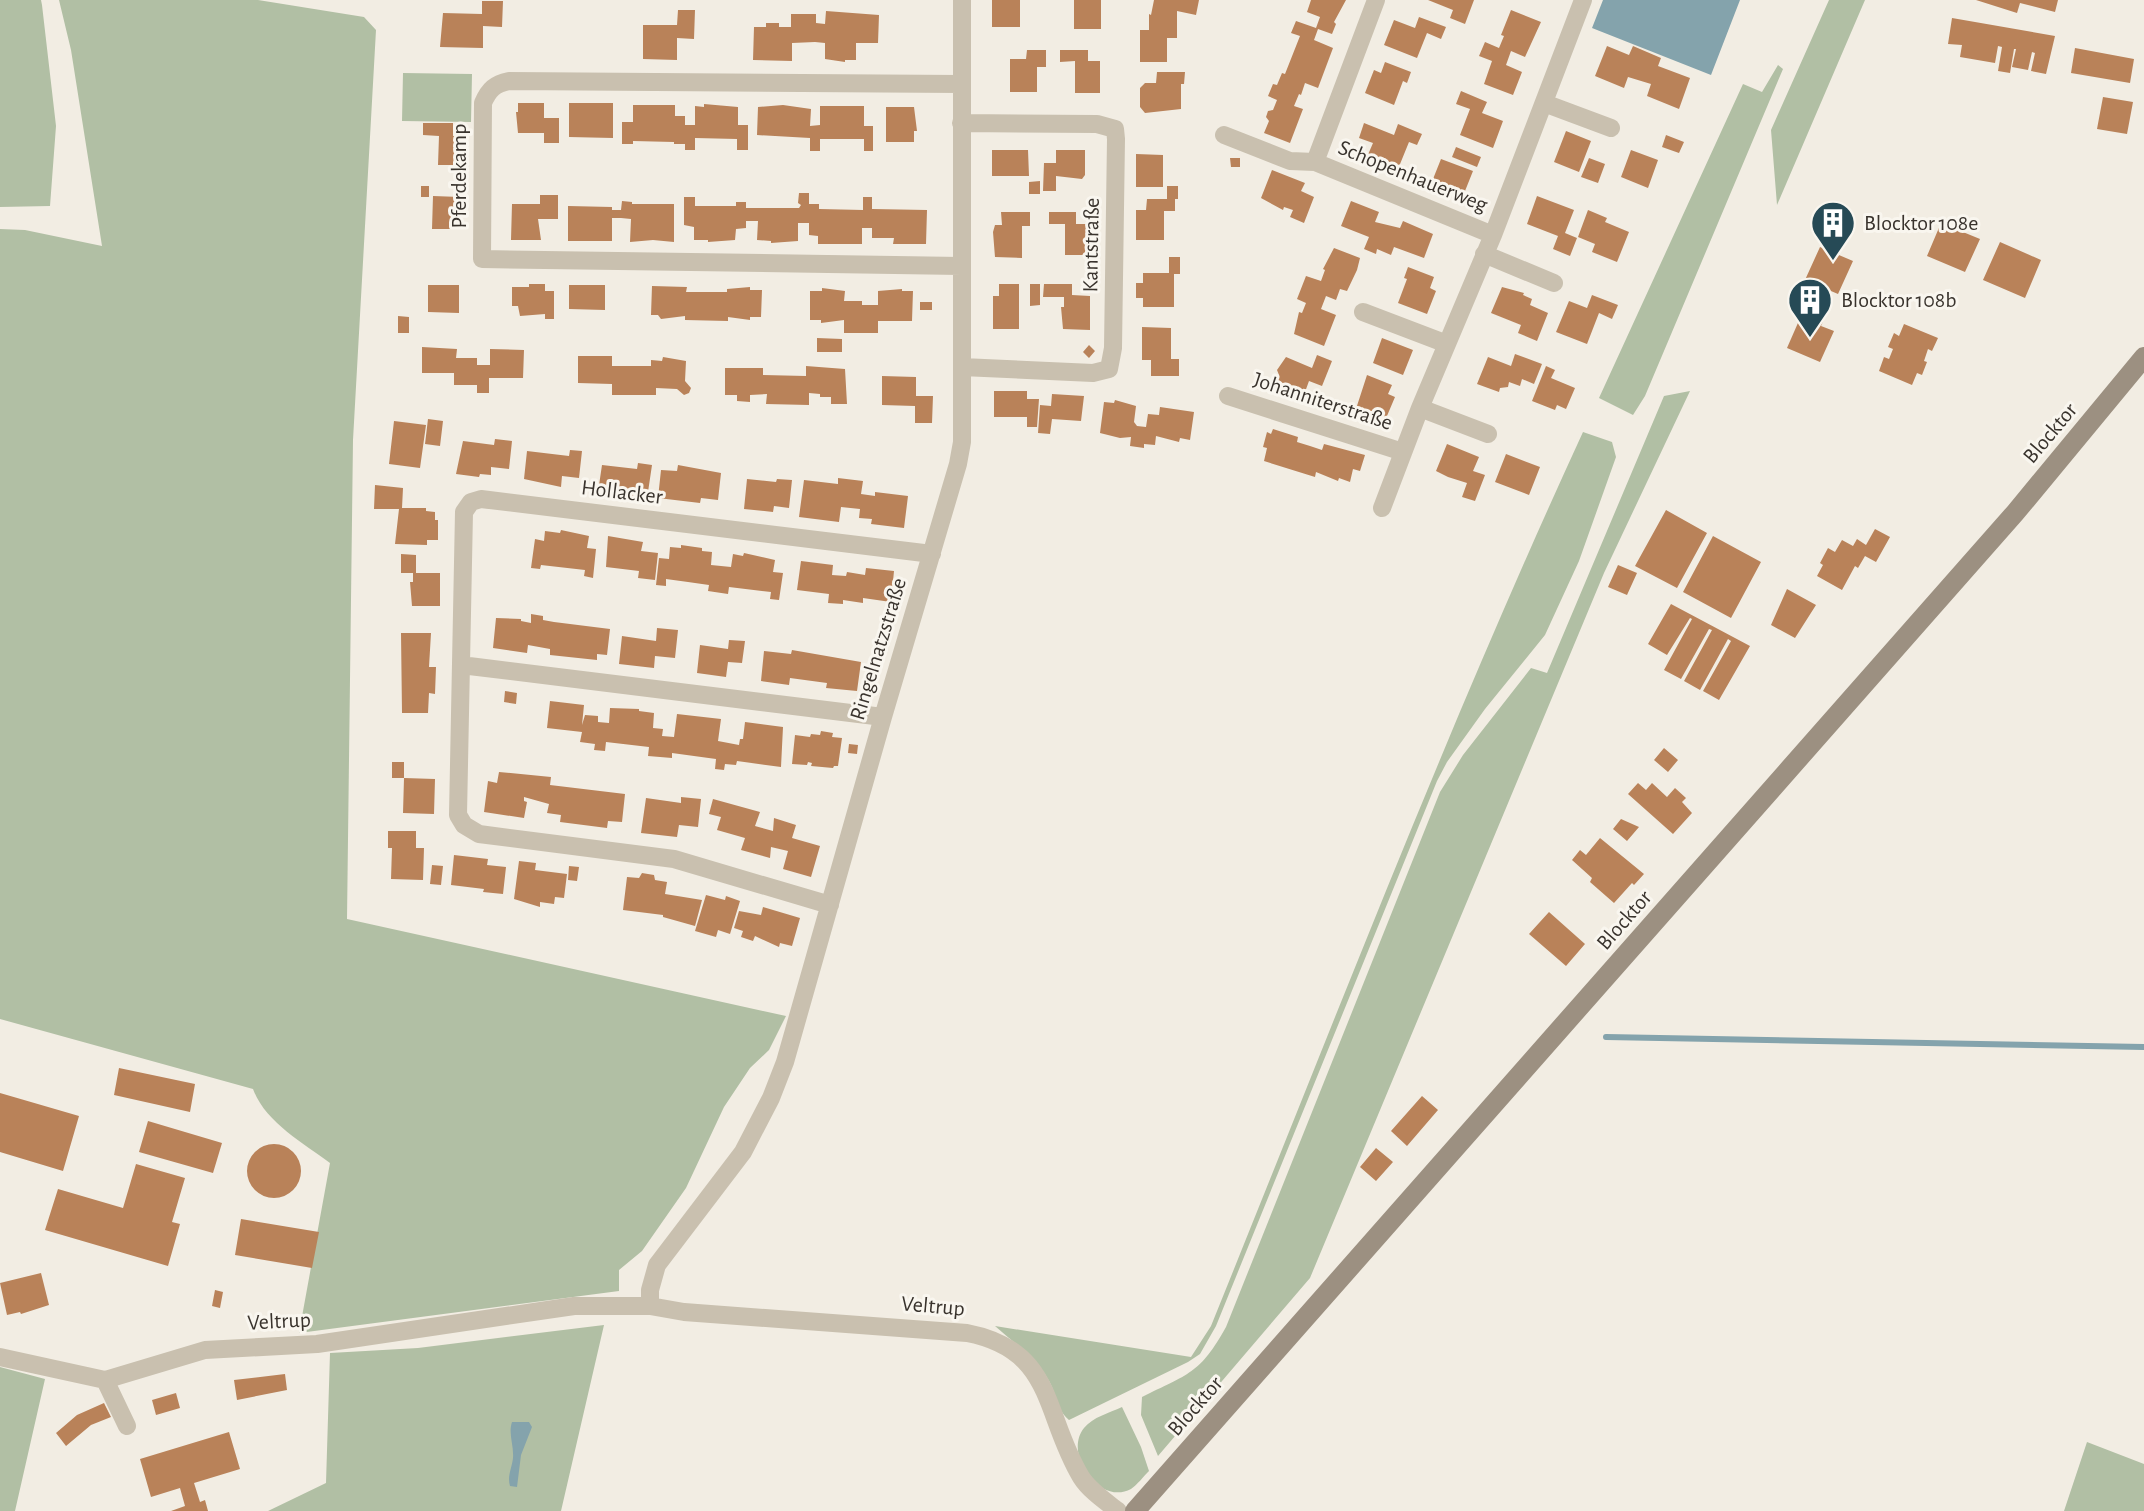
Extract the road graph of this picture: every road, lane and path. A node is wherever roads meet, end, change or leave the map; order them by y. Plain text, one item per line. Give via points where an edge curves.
1 (962, 0) edge
2 (1376, 0) edge
3 (1577, 2) edge
4 (961, 84) junction
5 (1544, 103) junction
6 (961, 123) junction
7 (1611, 128) dead end
8 (1224, 135) dead end
9 (1315, 162) junction
10 (1493, 235) junction
11 (1484, 254) junction
12 (961, 266) junction
13 (1554, 283) dead end
14 (1363, 312) dead end
15 (1447, 344) junction
16 (2144, 357) edge
17 (962, 367) junction
18 (1228, 396) dead end
19 (1420, 408) junction
20 (1488, 434) dead end
21 (1403, 452) junction
22 (1382, 508) dead end
23 (932, 554) junction
24 (461, 665) junction
25 (883, 717) junction
26 (830, 905) junction
27 (650, 1306) junction
28 (0, 1357) edge
29 (105, 1380) junction
30 (127, 1426) dead end
31 (1118, 1511) edge
32 (1135, 1511) edge

1 - 4 street, Ringelnatzstraße
2 - 9 street, Schopenhauerweg
3 - 5 street, Johanniterstraße
4 - 6 street, Ringelnatzstraße
4 - 12 street, Pferdekamp via 499,83 483,103 482,259
5 - 7 street
5 - 10 street, Johanniterstraße
6 - 12 street, Ringelnatzstraße
6 - 17 street, Kantstraße via 1097,124 1115,129 1116,139 1109,369 1093,373
8 - 9 street, Schopenhauerweg via 1290,161
9 - 10 street, Schopenhauerweg
10 - 11 street, Johanniterstraße
11 - 13 street
11 - 15 street, Johanniterstraße
12 - 17 street, Ringelnatzstraße
14 - 15 street
15 - 19 street, Johanniterstraße
16 - 32 main road, Blocktor via 2015,513
17 - 23 street, Ringelnatzstraße via 962,442
18 - 21 street, Johanniterstraße
19 - 20 street, Johanniterstraße
19 - 21 street, Johanniterstraße
21 - 22 street, Johanniterstraße
23 - 24 street, Hollacker via 474,501 464,512
23 - 25 street, Ringelnatzstraße
24 - 25 street
24 - 26 street, Hollacker via 458,815 468,829 674,859
25 - 26 street, Ringelnatzstraße
26 - 27 street, Ringelnatzstraße via 771,1098 743,1152 657,1265
27 - 29 street, Veltrup via 574,1306 317,1344 205,1350
27 - 31 street, Veltrup via 995,1338 1019,1353 1037,1375 1082,1478
28 - 29 street, Veltrup
29 - 30 street

